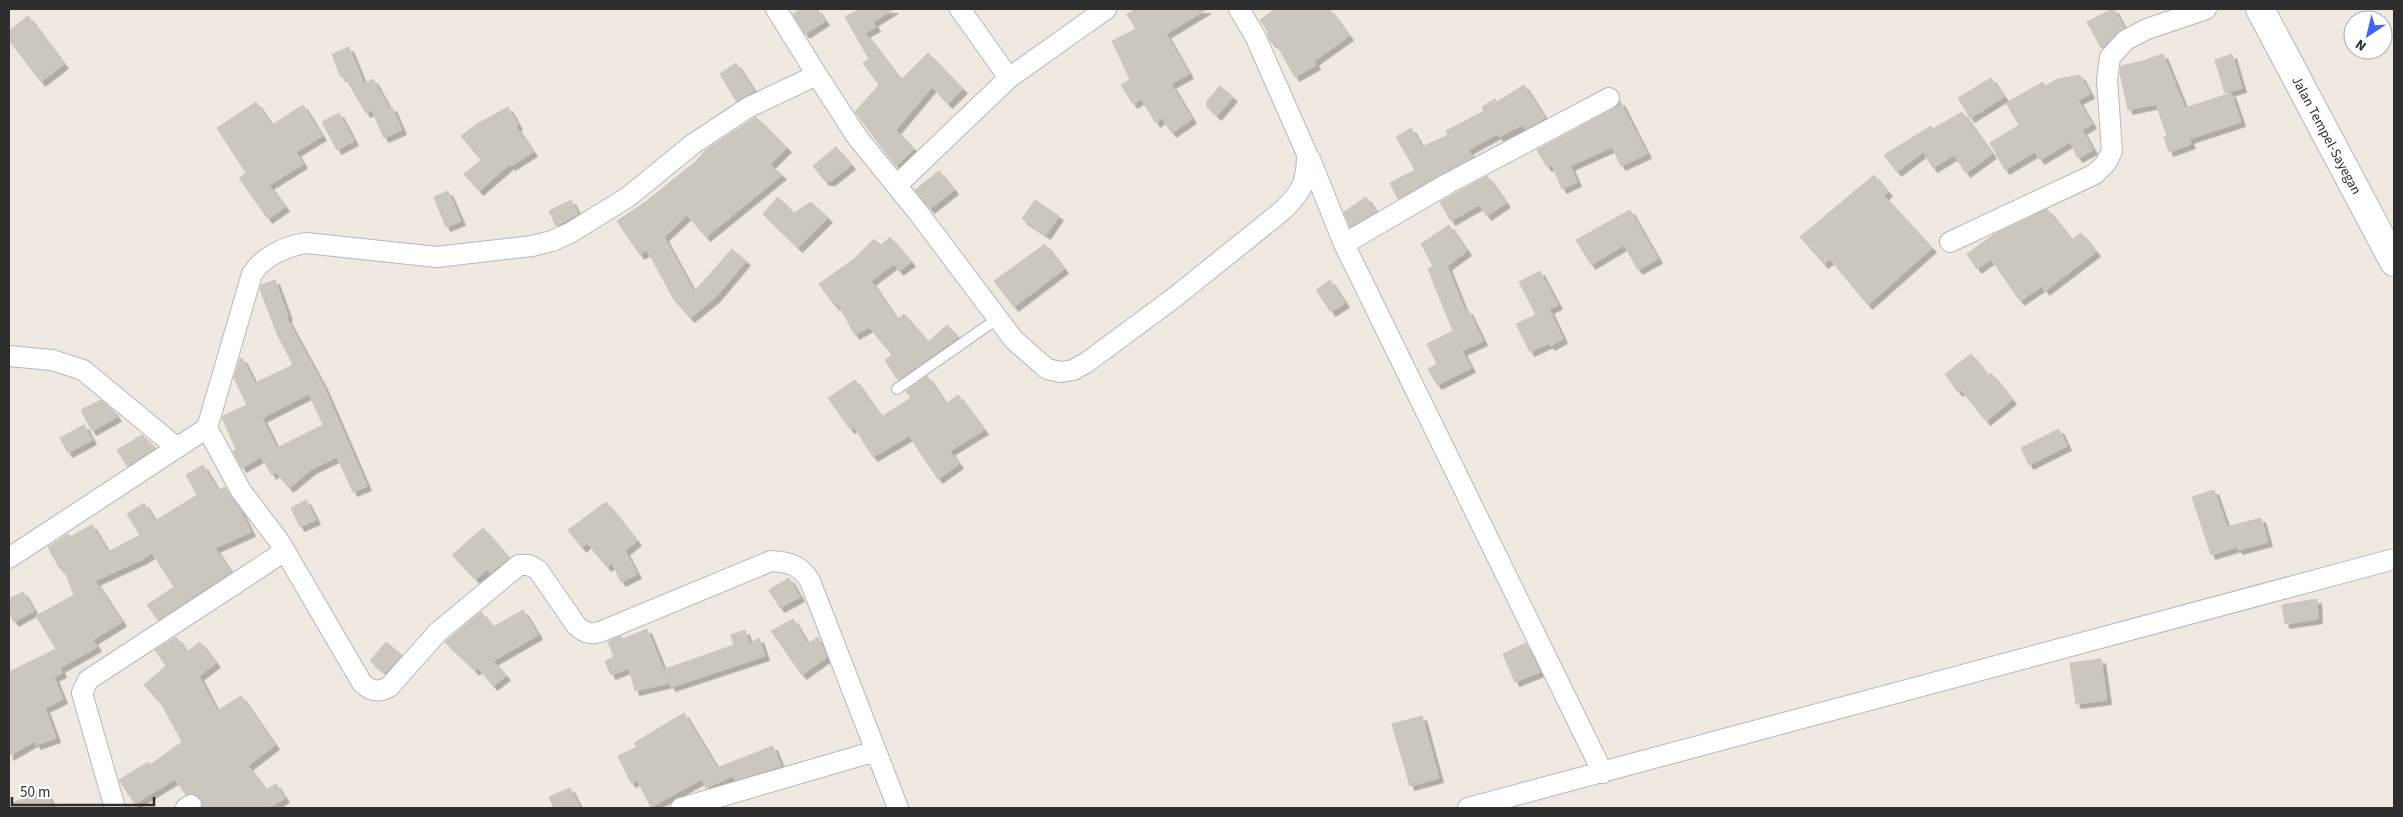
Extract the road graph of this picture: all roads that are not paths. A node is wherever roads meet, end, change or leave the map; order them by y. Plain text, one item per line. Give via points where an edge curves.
1 (776, 9) edge
2 (960, 9) edge
3 (1106, 9) edge
4 (1239, 9) edge
5 (2206, 9) edge
6 (2260, 9) edge
7 (817, 75) junction
8 (1009, 78) junction
9 (1609, 98) dead end
10 (1308, 154) junction
11 (897, 185) junction
12 (1950, 242) dead end
13 (1344, 244) junction
14 (2394, 262) edge
15 (997, 319) junction
16 (9, 356) edge
17 (897, 389) dead end
18 (207, 428) junction
19 (176, 448) junction
20 (285, 551) junction
21 (9, 558) edge
22 (2394, 559) edge
23 (876, 751) junction
24 (1603, 773) junction
25 (116, 808) edge
26 (681, 808) edge
27 (898, 808) edge
28 (1468, 808) edge

1 - 7 street
2 - 8 street
3 - 8 street
4 - 10 street via 1255,36
5 - 12 street via 2147,29 2126,40 2110,58 2106,80 2112,151 2095,174
6 - 14 main road, Jalan Tempel-Sayegan
7 - 11 street via 857,137
7 - 18 street via 749,107 693,144 628,197 584,226 552,241 437,257 306,243 286,248 261,263 252,274
8 - 11 street
9 - 13 street via 1447,184
10 - 13 street
10 - 15 street via 1303,187 1282,211 1175,297 1073,370 1061,372 1039,364
11 - 15 street
13 - 24 street
15 - 17 lane
16 - 19 street via 52,360 83,370
18 - 19 street
18 - 20 street via 241,491
19 - 21 street
20 - 23 street via 362,683 378,691 388,687 438,632 519,565 529,565 538,570 576,625 586,632 595,633 771,561 789,562 802,570 810,581
20 - 25 street via 88,680 84,686 82,692
22 - 24 street
23 - 26 street
23 - 27 street
24 - 28 street

